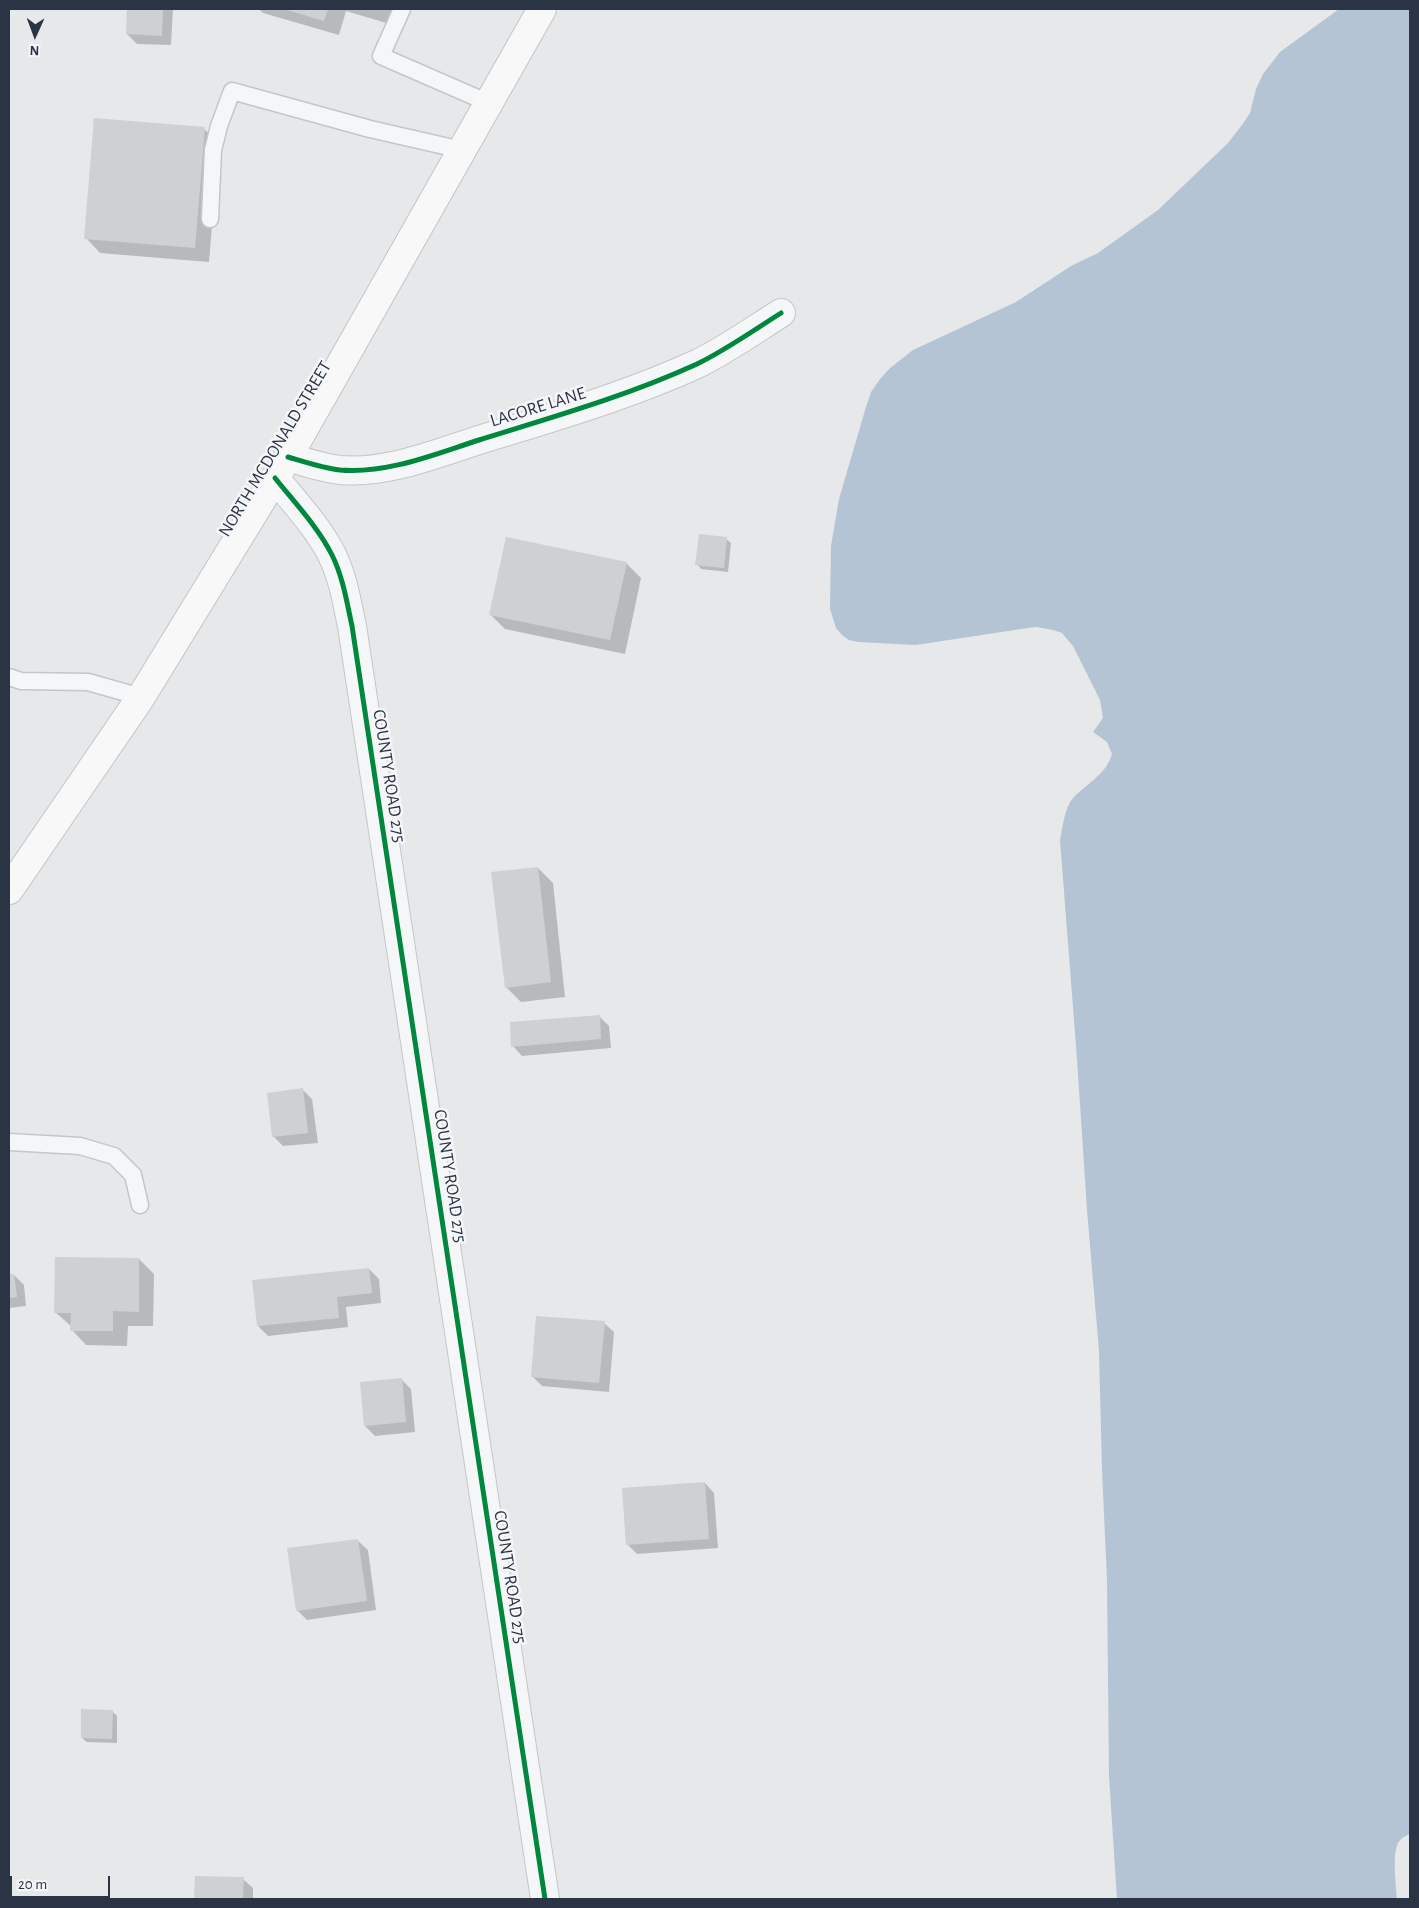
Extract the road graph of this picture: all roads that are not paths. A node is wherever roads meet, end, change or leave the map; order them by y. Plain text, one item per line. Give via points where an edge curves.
1 (402, 9) edge
2 (542, 9) edge
3 (489, 104) junction
4 (462, 150) junction
5 (210, 219) dead end
6 (781, 313) dead end
7 (282, 467) junction
8 (9, 676) edge
9 (141, 698) junction
10 (9, 890) edge
11 (9, 1142) edge
12 (140, 1205) dead end
13 (545, 1899) edge

1 - 3 lane via 381,56
2 - 3 main road, NORTH MCDONALD STREET
3 - 4 main road, NORTH MCDONALD STREET
4 - 5 lane via 370,129 232,91 214,150
4 - 7 main road, NORTH MCDONALD STREET
6 - 7 street, LACORE LANE via 699,363 599,403 378,468
7 - 9 main road, NORTH MCDONALD STREET
7 - 13 street, COUNTY ROAD 275 via 333,556 352,626
8 - 9 lane via 22,681 88,682
9 - 10 main road, NORTH MCDONALD STREET
11 - 12 lane via 80,1146 114,1156 133,1175

